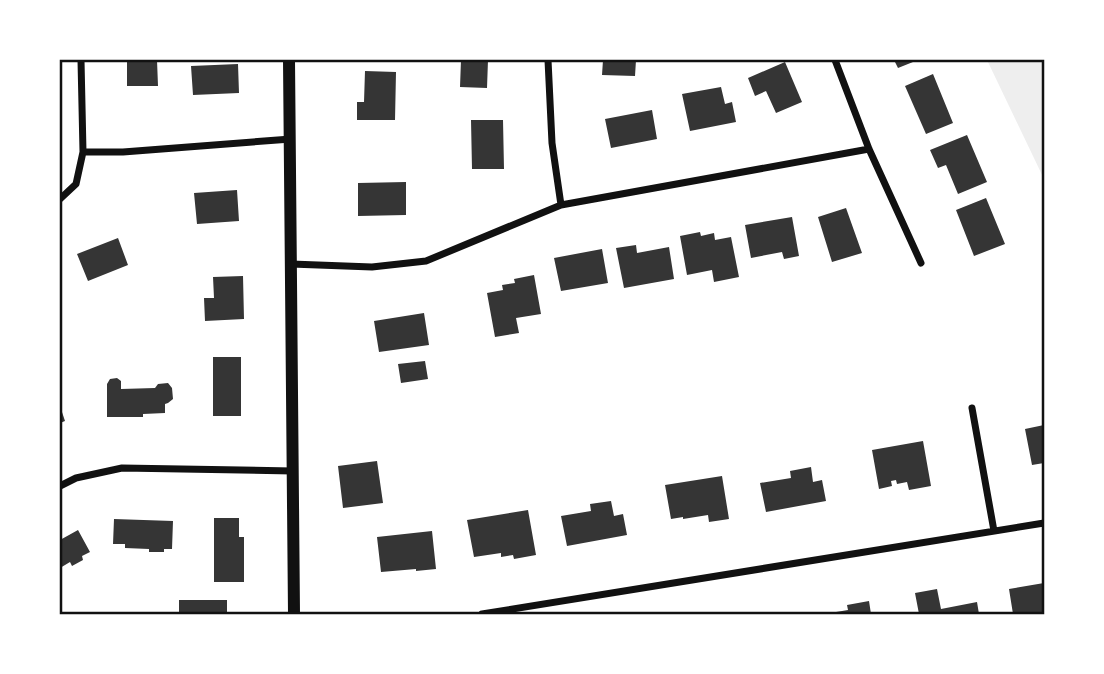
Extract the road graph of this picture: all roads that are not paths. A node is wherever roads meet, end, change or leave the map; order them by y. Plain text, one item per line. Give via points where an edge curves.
1 (81, 60) edge
2 (289, 60) edge
3 (548, 60) edge
4 (835, 60) edge
5 (290, 139) junction
6 (869, 149) junction
7 (83, 152) junction
8 (60, 198) edge
9 (561, 205) junction
10 (921, 263) dead end
11 (291, 264) junction
12 (972, 408) dead end
13 (293, 471) junction
14 (60, 486) edge
15 (1045, 523) edge
16 (994, 531) junction
17 (294, 614) edge
18 (482, 614) edge

1 - 7 street
2 - 5 street
3 - 9 street
4 - 6 street
5 - 7 street
5 - 11 street
6 - 9 street
6 - 10 street
7 - 8 street via 76,184
9 - 11 street via 426,261 372,267
11 - 13 street
12 - 16 street
13 - 14 street via 122,468
13 - 17 street
15 - 16 street
16 - 18 street

